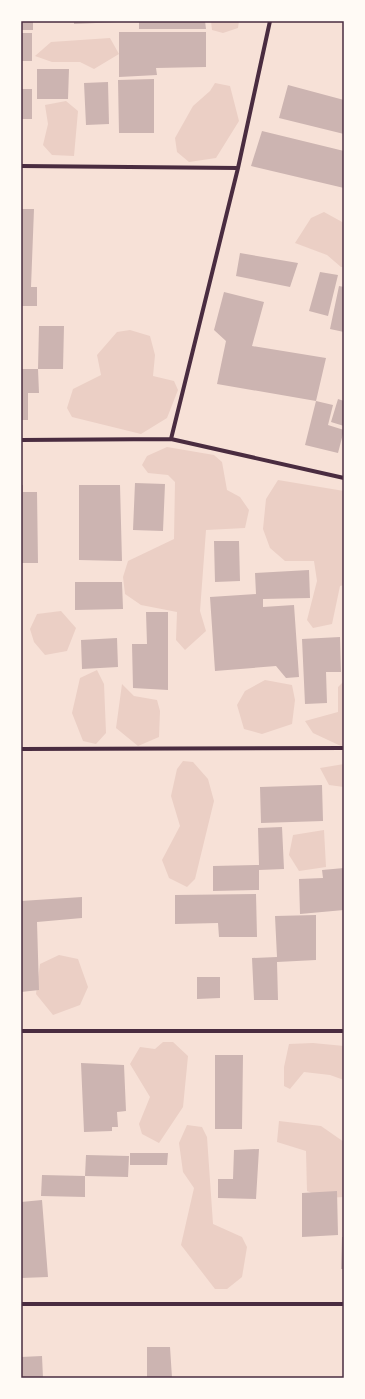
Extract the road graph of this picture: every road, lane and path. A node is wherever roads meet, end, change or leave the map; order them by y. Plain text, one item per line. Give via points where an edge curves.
1 (270, 21) edge
2 (21, 166) edge
3 (238, 168) junction
4 (171, 439) junction
5 (21, 440) edge
6 (344, 478) edge
7 (344, 748) edge
8 (21, 749) edge
9 (21, 1031) edge
10 (344, 1031) edge
11 (21, 1304) edge
12 (344, 1304) edge

1 - 3 street
2 - 3 street
3 - 4 street
4 - 5 street
4 - 6 street
7 - 8 street
9 - 10 street
11 - 12 street

